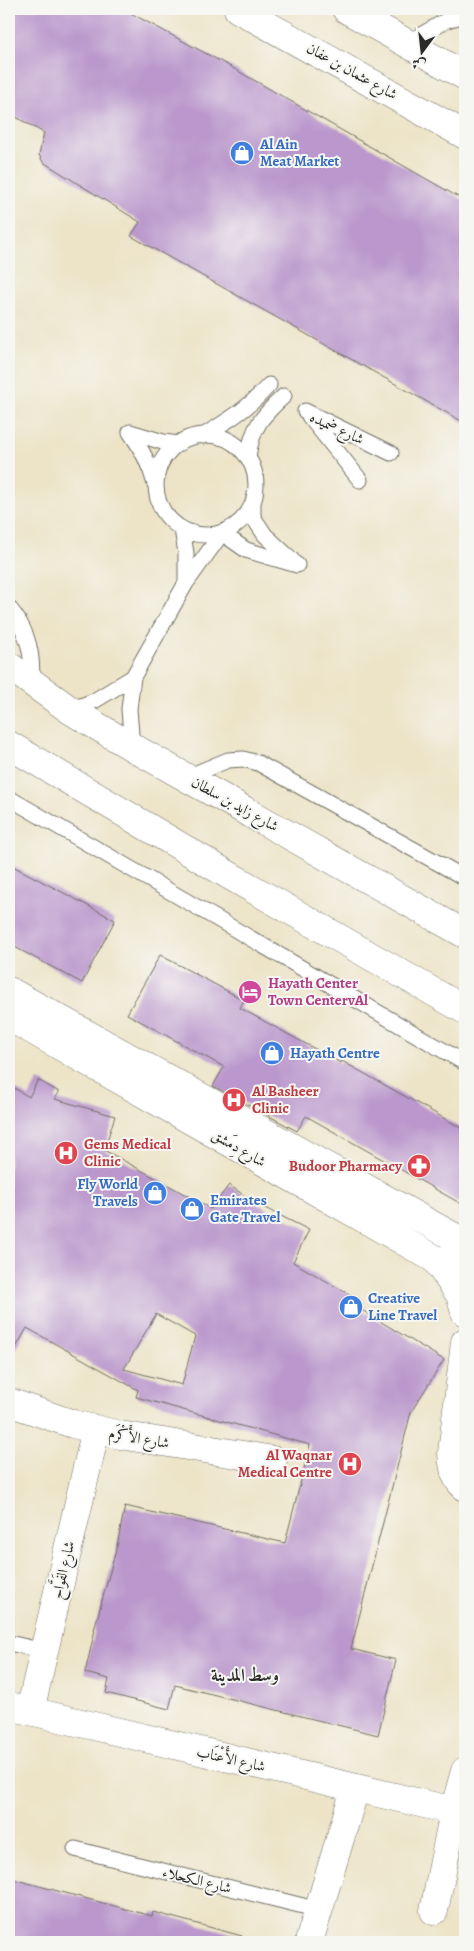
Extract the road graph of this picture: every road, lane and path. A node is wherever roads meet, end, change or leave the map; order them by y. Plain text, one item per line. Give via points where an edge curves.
1 (238, 9) edge
2 (346, 9) edge
3 (465, 15) edge
4 (407, 43) junction
5 (465, 76) edge
6 (465, 135) edge
7 (269, 385) dead end
8 (284, 396) dead end
9 (203, 436) junction
10 (179, 444) junction
11 (391, 453) dead end
12 (248, 457) junction
13 (360, 480) dead end
14 (156, 489) junction
15 (253, 504) junction
16 (182, 529) junction
17 (222, 533) junction
18 (186, 583) junction
19 (9, 608) edge
20 (9, 666) edge
21 (133, 677) junction
22 (31, 684) junction
23 (70, 710) junction
24 (9, 745) edge
25 (132, 746) junction
26 (187, 776) junction
27 (9, 798) edge
28 (465, 878) edge
29 (465, 934) edge
30 (9, 992) edge
31 (465, 1010) edge
32 (9, 1017) edge
33 (465, 1063) edge
34 (462, 1241) edge
35 (435, 1259) junction
36 (465, 1312) edge
37 (465, 1342) edge
38 (9, 1402) edge
39 (96, 1429) junction
40 (273, 1460) dead end
41 (465, 1487) edge
42 (9, 1643) edge
43 (44, 1652) junction
44 (20, 1708) edge
45 (465, 1771) edge
46 (355, 1789) junction
47 (454, 1811) junction
48 (75, 1848) dead end
49 (319, 1910) junction
50 (434, 1911) dead end
51 (309, 1942) edge

1 - 6 main road, شارع عثمان بن عفان
2 - 4 main road
3 - 4 lane via 447,20
4 - 5 main road
7 - 9 lane via 239,415
8 - 12 lane via 259,422 250,438
9 - 10 lane
9 - 12 lane via 228,440
10 - 14 lane via 161,463
10 - 14 lane via 130,432 142,448
11 - 13 lane, شارع ضميده via 305,411
12 - 15 lane via 255,472
14 - 16 lane via 160,505
15 - 17 lane via 246,517
15 - 17 lane via 253,517 266,535 297,565 246,550
16 - 17 lane via 201,535
16 - 18 lane
17 - 18 lane
18 - 21 lane
19 - 22 lane via 30,646 33,664
20 - 22 main road, شارع زايد بن سلطان
21 - 23 lane via 94,701
21 - 25 lane via 129,708
22 - 23 main road, شارع زايد بن سلطان
23 - 25 main road, شارع زايد بن سلطان
24 - 31 main road
25 - 26 main road, شارع زايد بن سلطان
26 - 28 lane via 228,760 258,763
26 - 29 main road, شارع زايد بن سلطان
27 - 33 lane
30 - 34 main road, شارع دِمَشق
32 - 35 main road, شارع دِمَشق
34 - 35 main road, شارع دِمَشق via 453,1259 446,1262
35 - 36 main road via 460,1295
37 - 41 main road via 452,1453 453,1468
38 - 39 main road, شارع الأَكْرَم
39 - 40 main road, شارع الأَكْرَم
39 - 43 main road, شارع الفَوَّاح
42 - 43 lane
43 - 44 main road, شارع الفَوَّاح
44 - 46 main road, شارع الأَعْنَاب
45 - 47 main road
46 - 47 main road, شارع الأَعْنَاب
46 - 49 main road
47 - 50 main road
48 - 49 lane, شارع الكحلاء
49 - 51 main road

